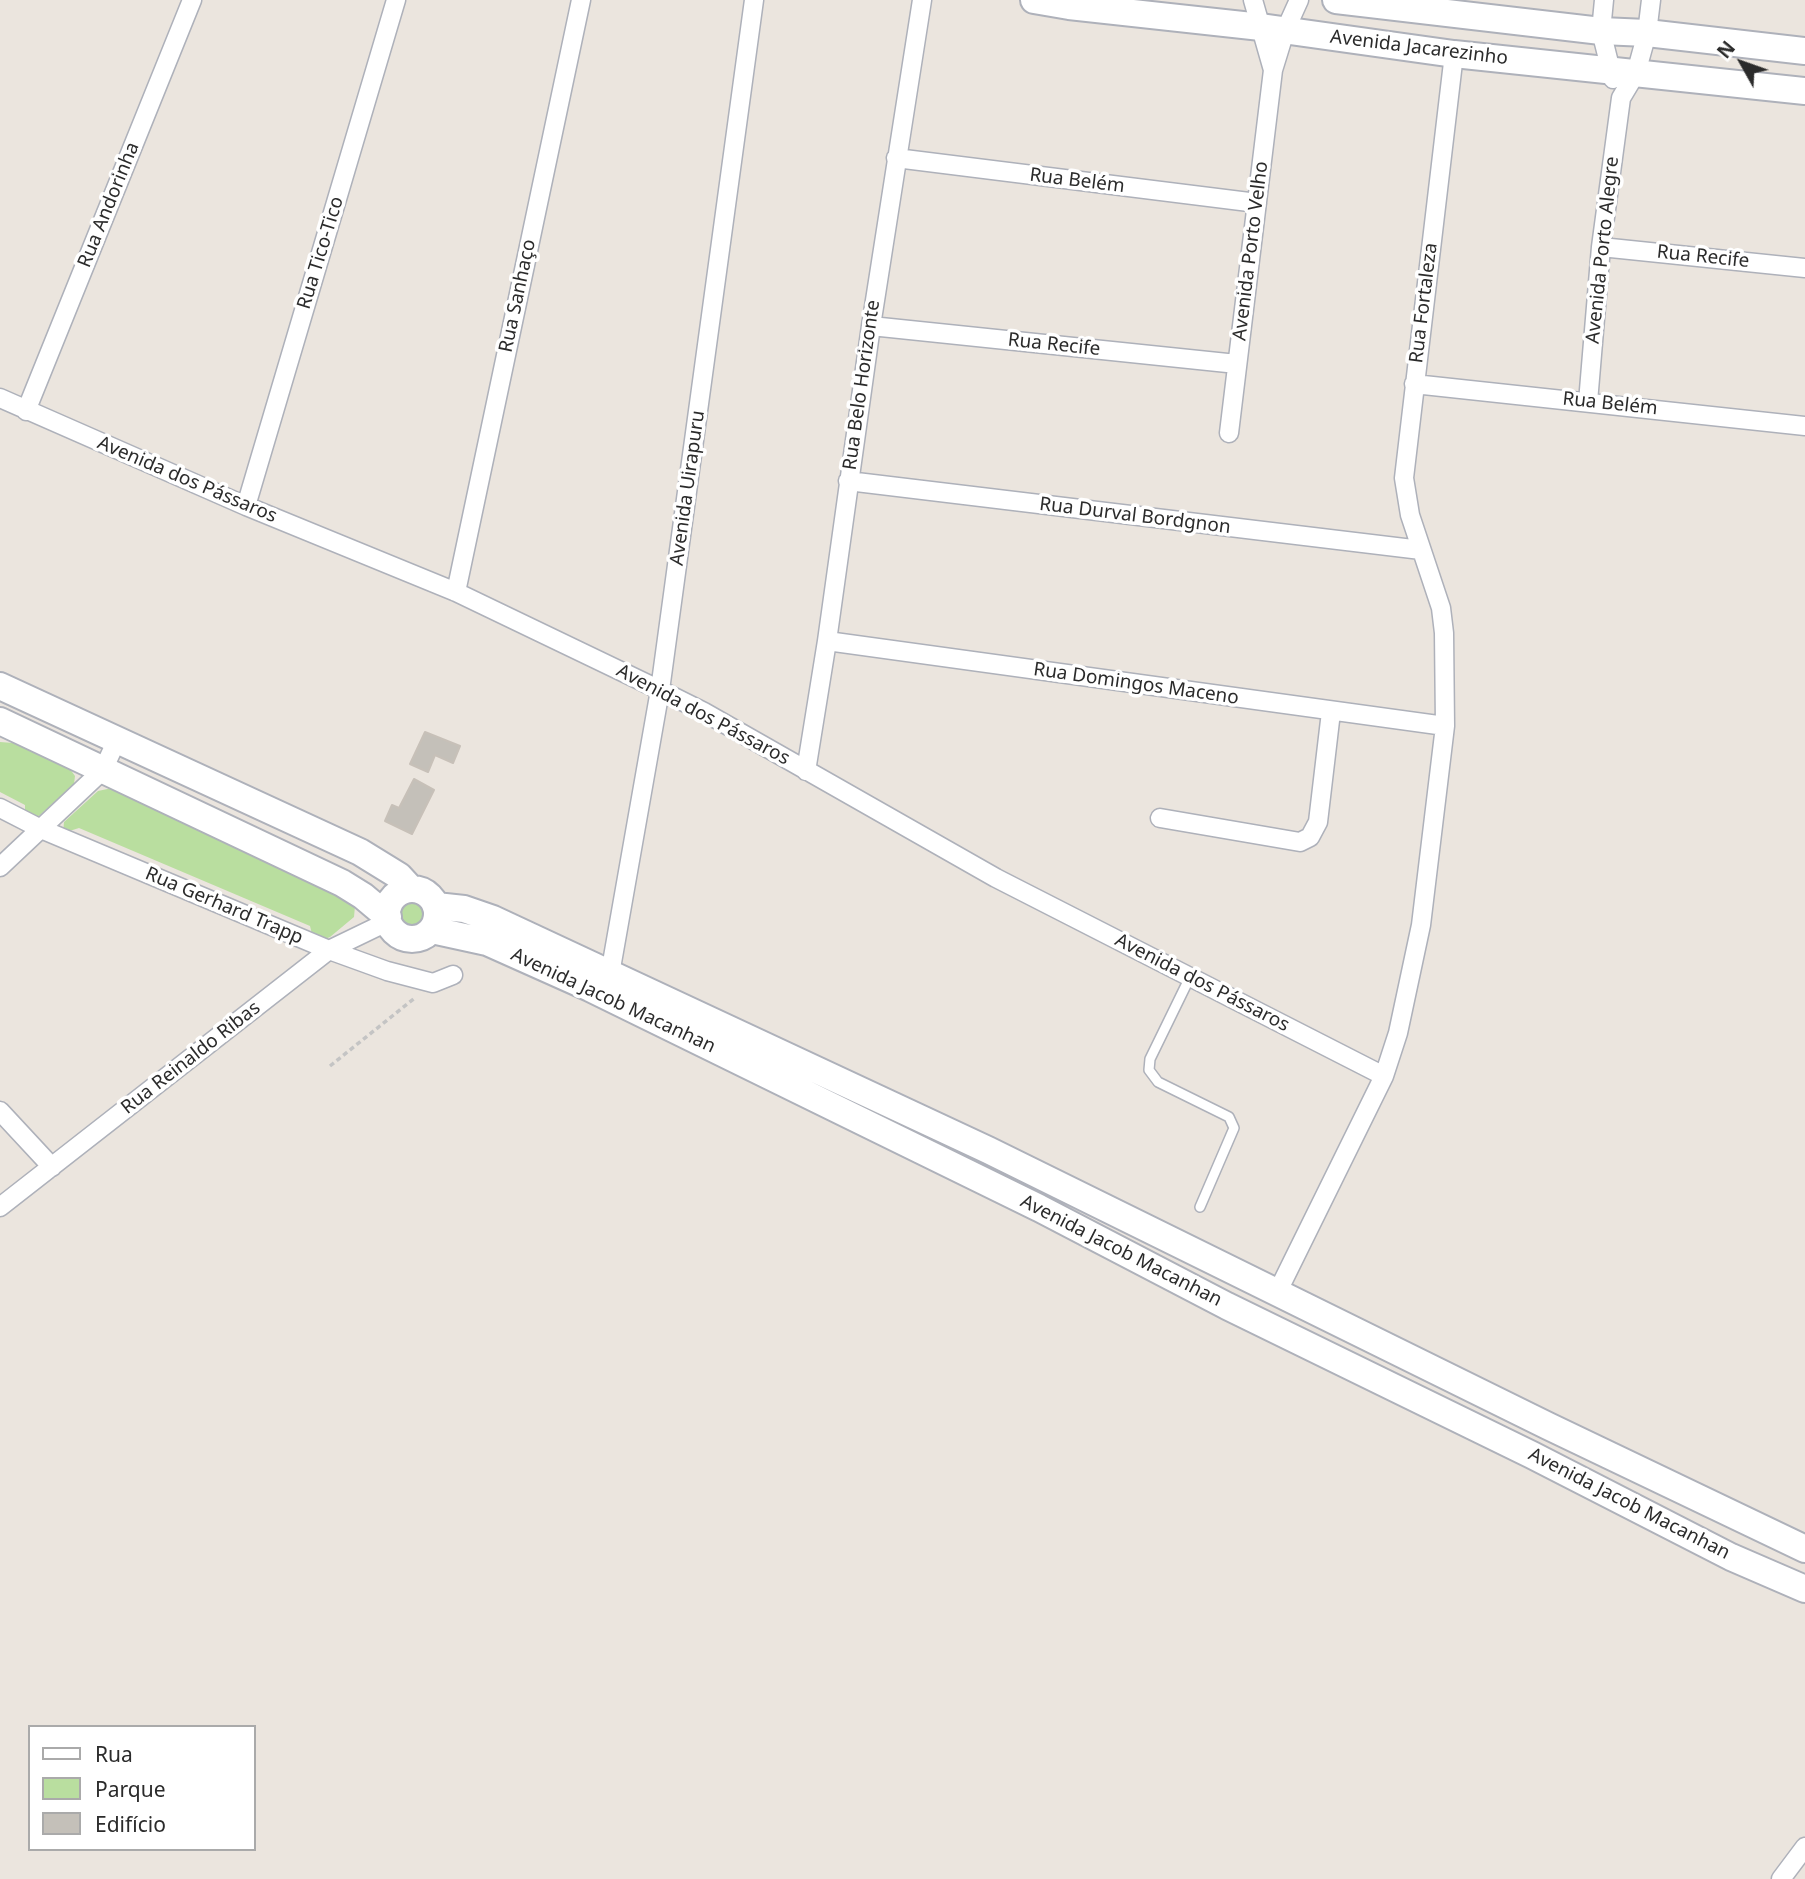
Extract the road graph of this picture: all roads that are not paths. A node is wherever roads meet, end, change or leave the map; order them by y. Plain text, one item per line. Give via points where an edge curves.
1 (192, 0) edge
2 (396, 0) edge
3 (581, 0) edge
4 (754, 0) edge
5 (922, 0) edge
6 (1034, 0) edge
7 (1253, 0) edge
8 (1300, 0) edge
9 (1336, 0) edge
10 (1604, 0) edge
11 (1651, 0) edge
12 (1459, 7) edge
13 (1273, 29) junction
14 (1601, 31) junction
15 (1647, 33) junction
16 (1805, 51) edge
17 (1454, 54) junction
18 (1273, 69) junction
19 (1609, 70) junction
20 (1636, 72) junction
21 (1805, 92) edge
22 (1621, 98) junction
23 (896, 158) junction
24 (1257, 203) junction
25 (1601, 247) junction
26 (1805, 268) edge
27 (871, 326) junction
28 (1237, 364) junction
29 (1414, 384) junction
30 (0, 398) edge
31 (1588, 402) junction
32 (26, 411) junction
33 (1805, 426) edge
34 (1229, 433) dead end
35 (848, 481) junction
36 (246, 506) junction
37 (1421, 550) junction
38 (456, 592) junction
39 (827, 641) junction
40 (0, 686) edge
41 (660, 690) junction
42 (1331, 712) junction
43 (0, 721) edge
44 (1445, 726) junction
45 (117, 740) junction
46 (103, 770) junction
47 (806, 771) junction
48 (0, 808) edge
49 (1160, 818) dead end
50 (41, 829) junction
51 (0, 867) edge
52 (411, 889) junction
53 (434, 918) junction
54 (388, 919) junction
55 (329, 950) junction
56 (610, 974) junction
57 (453, 975) dead end
58 (1190, 977) junction
59 (1384, 1076) junction
60 (0, 1111) edge
61 (52, 1167) junction
62 (0, 1207) edge
63 (1200, 1207) dead end
64 (1277, 1293) junction
65 (1805, 1549) edge
66 (1805, 1589) edge
67 (1805, 1847) edge
68 (1781, 1879) edge

1 - 32 street, Rua Andorinha
2 - 36 street, Rua Tico-Tico
3 - 38 street, Rua Sanhaço
4 - 41 street, Avenida Uirapuru
5 - 23 street, Rua Belo Horizonte
6 - 13 main road, Avenida Jacarezinho
7 - 13 street, Avenida Porto Velho
8 - 13 street, Avenida Porto Velho
9 - 12 main road, Avenida Jacarezinho
10 - 14 street
11 - 15 street, Avenida Porto Alegre
12 - 14 main road, Avenida Jacarezinho
13 - 17 main road, Avenida Jacarezinho
13 - 18 street, Avenida Porto Velho
13 - 18 street, Avenida Porto Velho
14 - 15 main road, Avenida Jacarezinho
14 - 19 street
15 - 16 main road, Avenida Jacarezinho
15 - 20 street, Avenida Porto Alegre
17 - 19 main road, Avenida Jacarezinho
17 - 29 street, Rua Fortaleza
18 - 24 street, Avenida Porto Velho
19 - 20 main road, Avenida Jacarezinho
19 - 22 street
20 - 21 main road, Avenida Jacarezinho
20 - 22 street, Avenida Porto Alegre
22 - 25 street, Avenida Porto Alegre
23 - 24 street, Rua Belém
23 - 27 street, Rua Belo Horizonte
24 - 28 street, Avenida Porto Velho
25 - 26 street, Rua Recife
25 - 31 street, Avenida Porto Alegre
27 - 28 street, Rua Recife
27 - 35 street, Rua Belo Horizonte
28 - 34 street, Avenida Porto Velho
29 - 31 street, Rua Belém
29 - 37 street, Rua Fortaleza via 1404,478
30 - 32 street, Avenida dos Pássaros
31 - 33 street, Rua Belém
32 - 36 street, Avenida dos Pássaros
35 - 37 street, Rua Durval Bordgnon
35 - 39 street, Rua Belo Horizonte
36 - 38 street, Avenida dos Pássaros
37 - 44 street, Rua Fortaleza via 1441,607
38 - 41 street, Avenida dos Pássaros
39 - 42 street, Rua Domingos Maceno
39 - 47 street, Rua Belo Horizonte
40 - 45 main road
41 - 47 street, Avenida dos Pássaros
41 - 56 street, Avenida Uirapuru
42 - 44 street, Rua Domingos Maceno
42 - 49 street via 1318,822 1310,838 1300,842
43 - 46 main road
44 - 59 street, Rua Fortaleza via 1421,925
45 - 46 street
45 - 52 main road via 360,852
46 - 50 street
46 - 54 main road via 342,883
47 - 58 street, Avenida dos Pássaros via 996,878
48 - 50 street, Rua Gerhard Trapp
50 - 51 street
50 - 55 street, Rua Gerhard Trapp
52 - 53 main road via 427,893
52 - 54 main road via 391,901
53 - 54 main road via 426,935 410,939 395,932
53 - 56 main road, Avenida Jacob Macanhan via 464,909
53 - 66 main road, Avenida Jacob Macanhan via 602,994 1039,1208 1731,1557
54 - 55 street, Rua Reinaldo Ribas
55 - 57 street, Rua Gerhard Trapp via 433,983
55 - 61 street, Rua Reinaldo Ribas
56 - 64 main road, Avenida Jacob Macanhan via 1023,1166
58 - 59 street, Avenida dos Pássaros
58 - 63 lane via 1150,1059 1149,1070 1158,1082 1229,1117 1234,1128
59 - 64 street, Rua Fortaleza
60 - 61 street
61 - 62 street, Rua Reinaldo Ribas
64 - 65 main road, Avenida Jacob Macanhan
67 - 68 street

